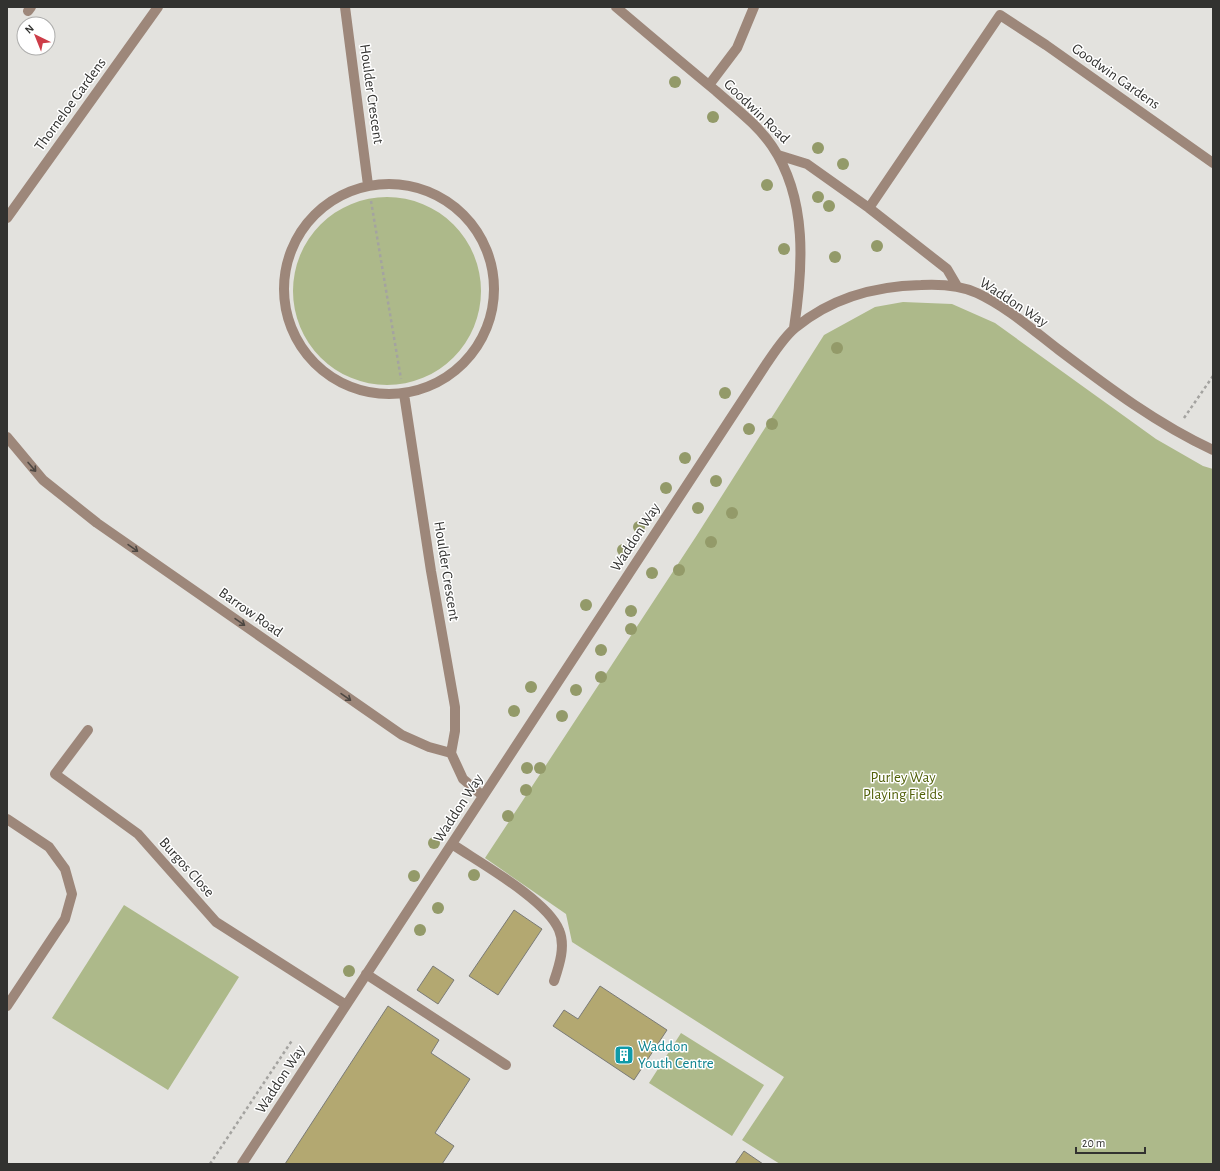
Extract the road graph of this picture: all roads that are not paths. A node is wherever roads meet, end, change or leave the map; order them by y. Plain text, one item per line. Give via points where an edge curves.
1 (158, 7) edge
2 (345, 7) edge
3 (616, 7) edge
4 (754, 7) edge
5 (1000, 11) edge
6 (709, 86) junction
7 (778, 155) junction
8 (1213, 163) edge
9 (368, 185) junction
10 (869, 208) junction
11 (7, 218) edge
12 (957, 286) junction
13 (794, 328) junction
14 (404, 394) junction
15 (7, 437) edge
16 (1213, 450) edge
17 (88, 730) dead end
18 (451, 753) junction
19 (483, 796) junction
20 (7, 819) edge
21 (452, 844) junction
22 (366, 974) junction
23 (554, 981) dead end
24 (7, 1006) edge
25 (346, 1006) junction
26 (506, 1065) dead end
27 (242, 1164) edge

1 - 11 street, Thorneloe Gardens
2 - 9 street, Houlder Crescent
3 - 6 street, Goodwin Road
4 - 6 street via 737,48
5 - 8 street, Goodwin Gardens
5 - 10 street, Goodwin Gardens
6 - 7 street, Goodwin Road via 763,134
7 - 10 street, Goodwin Road via 807,164
7 - 13 street via 788,178 800,231 802,265
9 - 14 street via 335,198 307,222 289,253 283,288 285,303 289,324 306,356 334,380 367,393
9 - 14 street via 402,184 434,193 462,213 482,239 493,271 493,305 483,337 463,364 435,383
10 - 12 street, Goodwin Road via 947,269
12 - 13 street, Waddon Way via 909,285 867,291 835,303
12 - 16 street, Waddon Way via 978,293 1009,312 1123,398 1174,431
13 - 19 street, Waddon Way via 765,366
14 - 18 street, Houlder Crescent via 455,707 455,731
15 -> 18 street, Barrow Road via 43,480 97,523 402,735
17 - 25 street, Burgos Close via 55,774 138,834 216,922
18 - 19 street via 463,779
19 - 21 street, Waddon Way
20 - 24 street via 48,847 65,869 72,894 65,919
21 - 22 street, Waddon Way
21 - 23 street via 530,897 554,920 560,931 561,940 561,956
22 - 25 street, Waddon Way
22 - 26 street
25 - 27 street, Waddon Way

